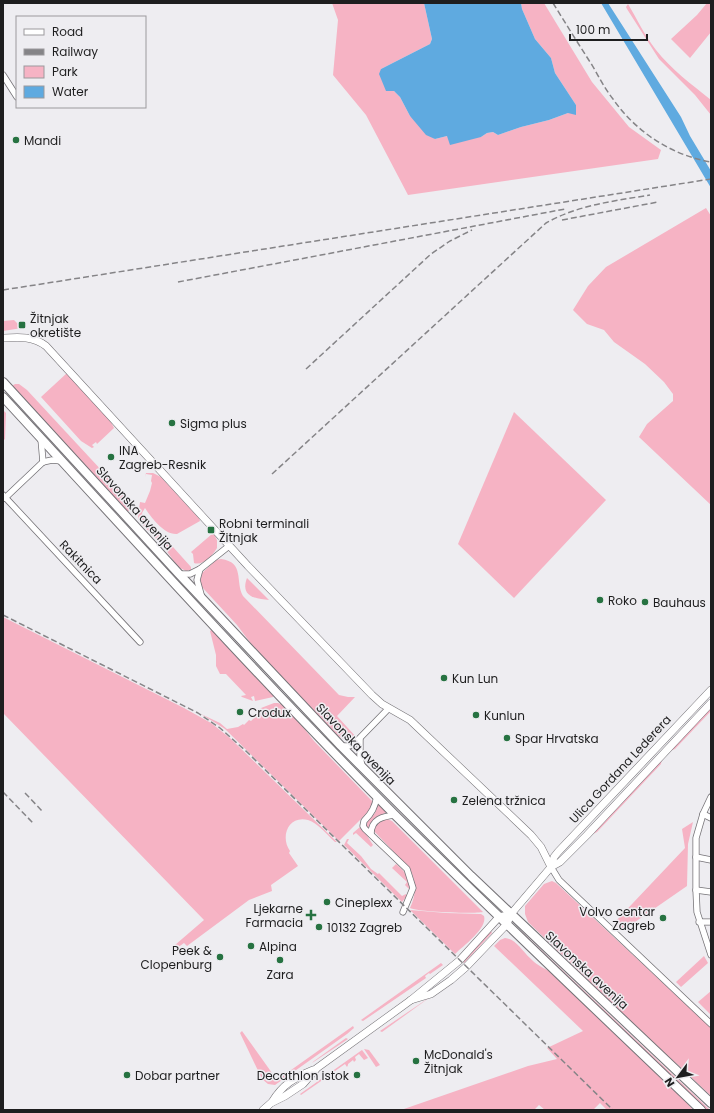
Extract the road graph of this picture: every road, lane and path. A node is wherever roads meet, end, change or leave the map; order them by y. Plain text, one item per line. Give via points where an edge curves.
1 (3, 75) edge
2 (16, 95) edge
3 (3, 338) edge
4 (3, 382) edge
5 (3, 397) edge
6 (42, 439) junction
7 (43, 462) junction
8 (63, 462) junction
9 (4, 497) edge
10 (229, 546) junction
11 (200, 569) junction
12 (179, 574) junction
13 (202, 598) junction
14 (140, 642) dead end
15 (711, 690) edge
16 (711, 703) edge
17 (389, 708) junction
18 (360, 739) junction
19 (341, 746) junction
20 (362, 767) junction
21 (377, 796) junction
22 (711, 796) edge
23 (703, 814) junction
24 (396, 815) junction
25 (711, 818) edge
26 (371, 834) junction
27 (544, 852) junction
28 (558, 852) junction
29 (696, 857) junction
30 (711, 860) edge
31 (551, 867) junction
32 (696, 890) junction
33 (711, 892) edge
34 (403, 912) dead end
35 (511, 914) junction
36 (499, 917) junction
37 (699, 922) junction
38 (711, 922) edge
39 (507, 924) junction
40 (710, 953) edge
41 (411, 1000) junction
42 (711, 1024) edge
43 (711, 1103) edge
44 (263, 1110) edge
45 (701, 1110) edge

1 - 2 street
3 - 10 street via 31,338 46,346
4 - 12 main road, Slavonska avenija
5 - 6 main road, Slavonska avenija
6 - 7 street
6 - 8 main road, Slavonska avenija
7 - 8 street
7 - 9 street, Rakitnica
8 - 21 main road, Slavonska avenija
9 - 14 street, Rakitnica
10 - 11 street
10 - 17 street via 372,695
11 - 12 street via 190,574
11 - 13 street via 197,580
12 - 13 main road, Slavonska avenija
13 - 19 main road, Slavonska avenija
15 - 28 street, Ulica Gordana Lederera
16 - 31 street, Ulica Gordana Lederera via 587,835 560,862
17 - 18 street
17 - 27 street via 410,720 534,838
18 - 19 street via 349,746
18 - 20 street
19 - 20 main road, Slavonska avenija
20 - 35 main road, Slavonska avenija
21 - 24 main road, Slavonska avenija
21 - 26 street via 376,806 363,826
22 - 23 street
23 - 25 street
23 - 29 street via 696,838
24 - 26 street via 380,818 372,825
24 - 36 main road, Slavonska avenija
26 - 34 street via 407,869 413,888
27 - 28 street
27 - 31 street
28 - 31 street, Ulica Gordana Lederera
29 - 30 street
29 - 32 street
31 - 35 street, Ulica Gordana Lederera
31 - 42 street via 559,880
32 - 33 street
32 - 37 street
35 - 36 street
35 - 39 street, Ulica Gordana Lederera
35 - 43 main road, Slavonska avenija
36 - 39 main road, Slavonska avenija
36 - 41 street via 460,960
37 - 38 street
37 - 40 street
39 - 41 street via 450,980 431,994
39 - 45 main road, Slavonska avenija
41 - 44 street via 317,1068 299,1076 280,1090

